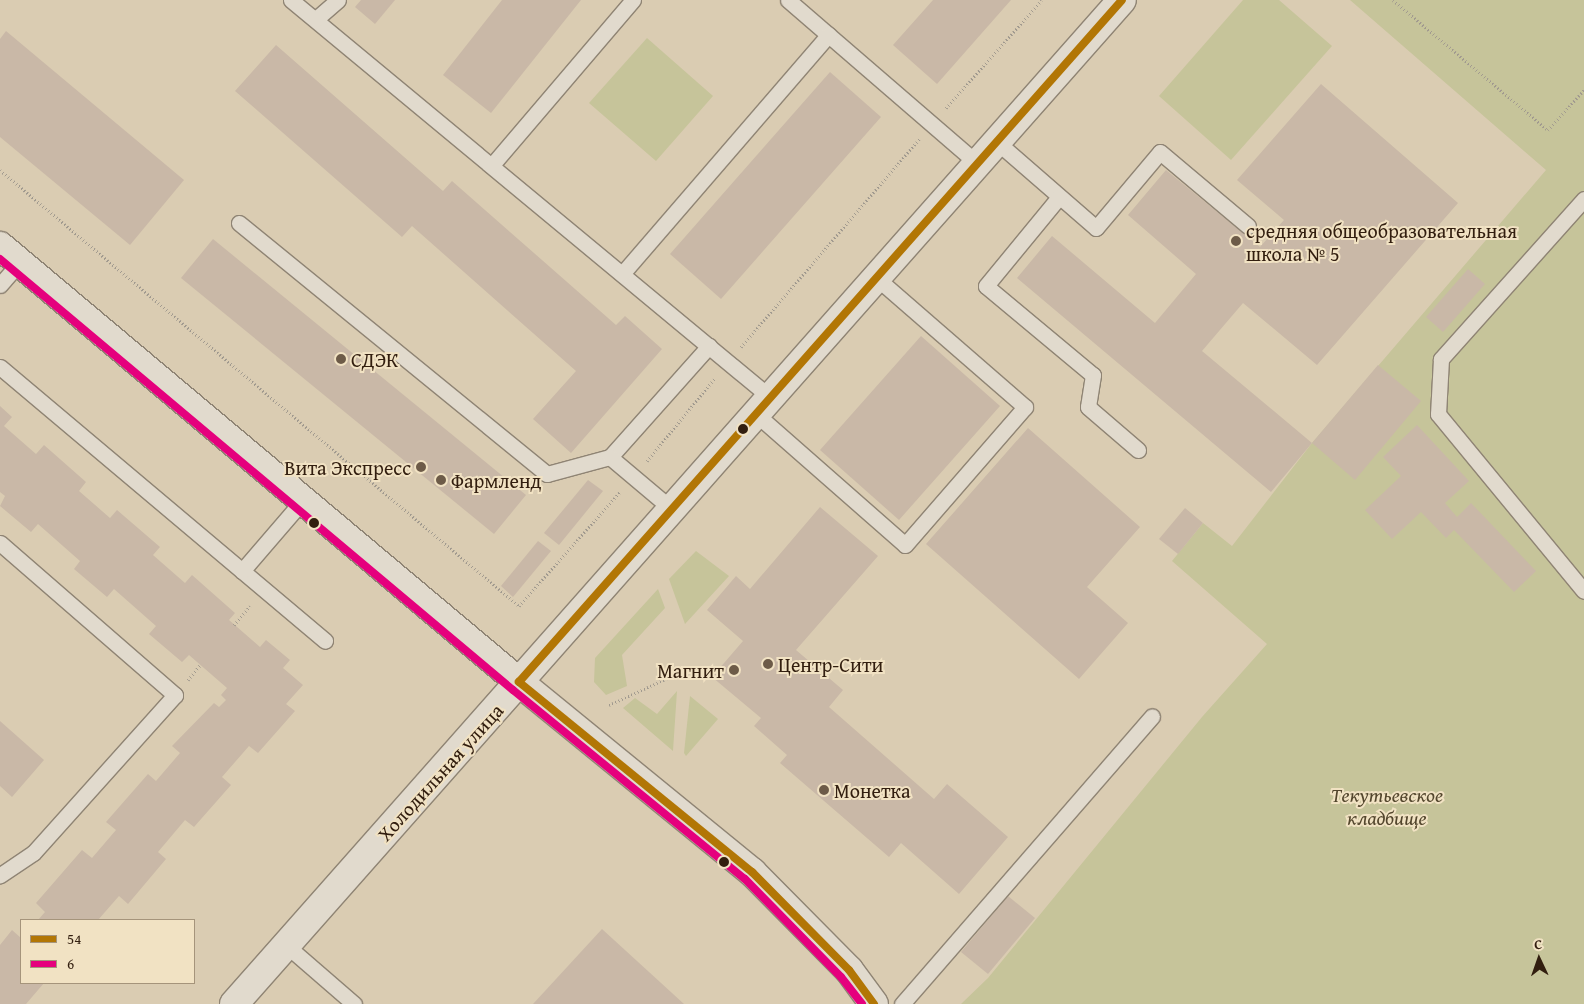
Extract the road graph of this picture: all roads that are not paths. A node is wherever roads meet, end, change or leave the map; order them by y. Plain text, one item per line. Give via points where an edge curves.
1 (291, 0) edge
2 (338, 0) edge
3 (633, 0) edge
4 (788, 0) edge
5 (1122, 0) edge
6 (316, 19) junction
7 (828, 35) junction
8 (997, 142) junction
9 (977, 163) junction
10 (492, 165) junction
11 (1059, 197) junction
12 (1584, 198) edge
13 (239, 224) dead end
14 (1248, 226) dead end
15 (10, 254) edge
16 (622, 274) junction
17 (878, 279) junction
18 (0, 285) edge
19 (709, 346) junction
20 (0, 368) edge
21 (764, 406) junction
22 (1138, 450) dead end
23 (610, 457) junction
24 (303, 500) junction
25 (672, 510) junction
26 (0, 544) edge
27 (242, 572) junction
28 (1584, 591) edge
29 (325, 641) dead end
30 (520, 682) junction
31 (1152, 716) dead end
32 (0, 875) edge
33 (286, 945) junction
34 (234, 1004) edge
35 (354, 1004) edge
36 (874, 1004) edge
37 (902, 1004) edge

1 - 6 lane
2 - 6 lane
3 - 10 lane
4 - 7 lane
5 - 8 street, Холодильная улица
6 - 10 lane
7 - 9 lane
7 - 16 lane
8 - 9 street, Холодильная улица
8 - 11 lane
9 - 17 street, Холодильная улица
10 - 16 lane
11 - 14 lane via 1096,228 1160,152
11 - 22 lane via 986,286 1093,375 1088,407
12 - 28 lane via 1441,359 1438,414
13 - 23 lane via 547,474
15 - 18 lane
15 - 24 street
16 - 19 lane
17 - 21 street, Холодильная улица
17 - 21 lane via 1025,407 906,544
19 - 21 lane via 728,362
19 - 23 lane
20 - 27 lane
21 - 25 street, Холодильная улица
23 - 25 lane
24 - 27 lane
24 - 30 street
25 - 30 street, Холодильная улица
26 - 32 lane via 175,695 33,853
27 - 29 lane
30 - 33 street, Холодильная улица
30 - 36 street via 752,872 849,970
31 - 37 lane
33 - 34 street, Холодильная улица
33 - 35 lane

